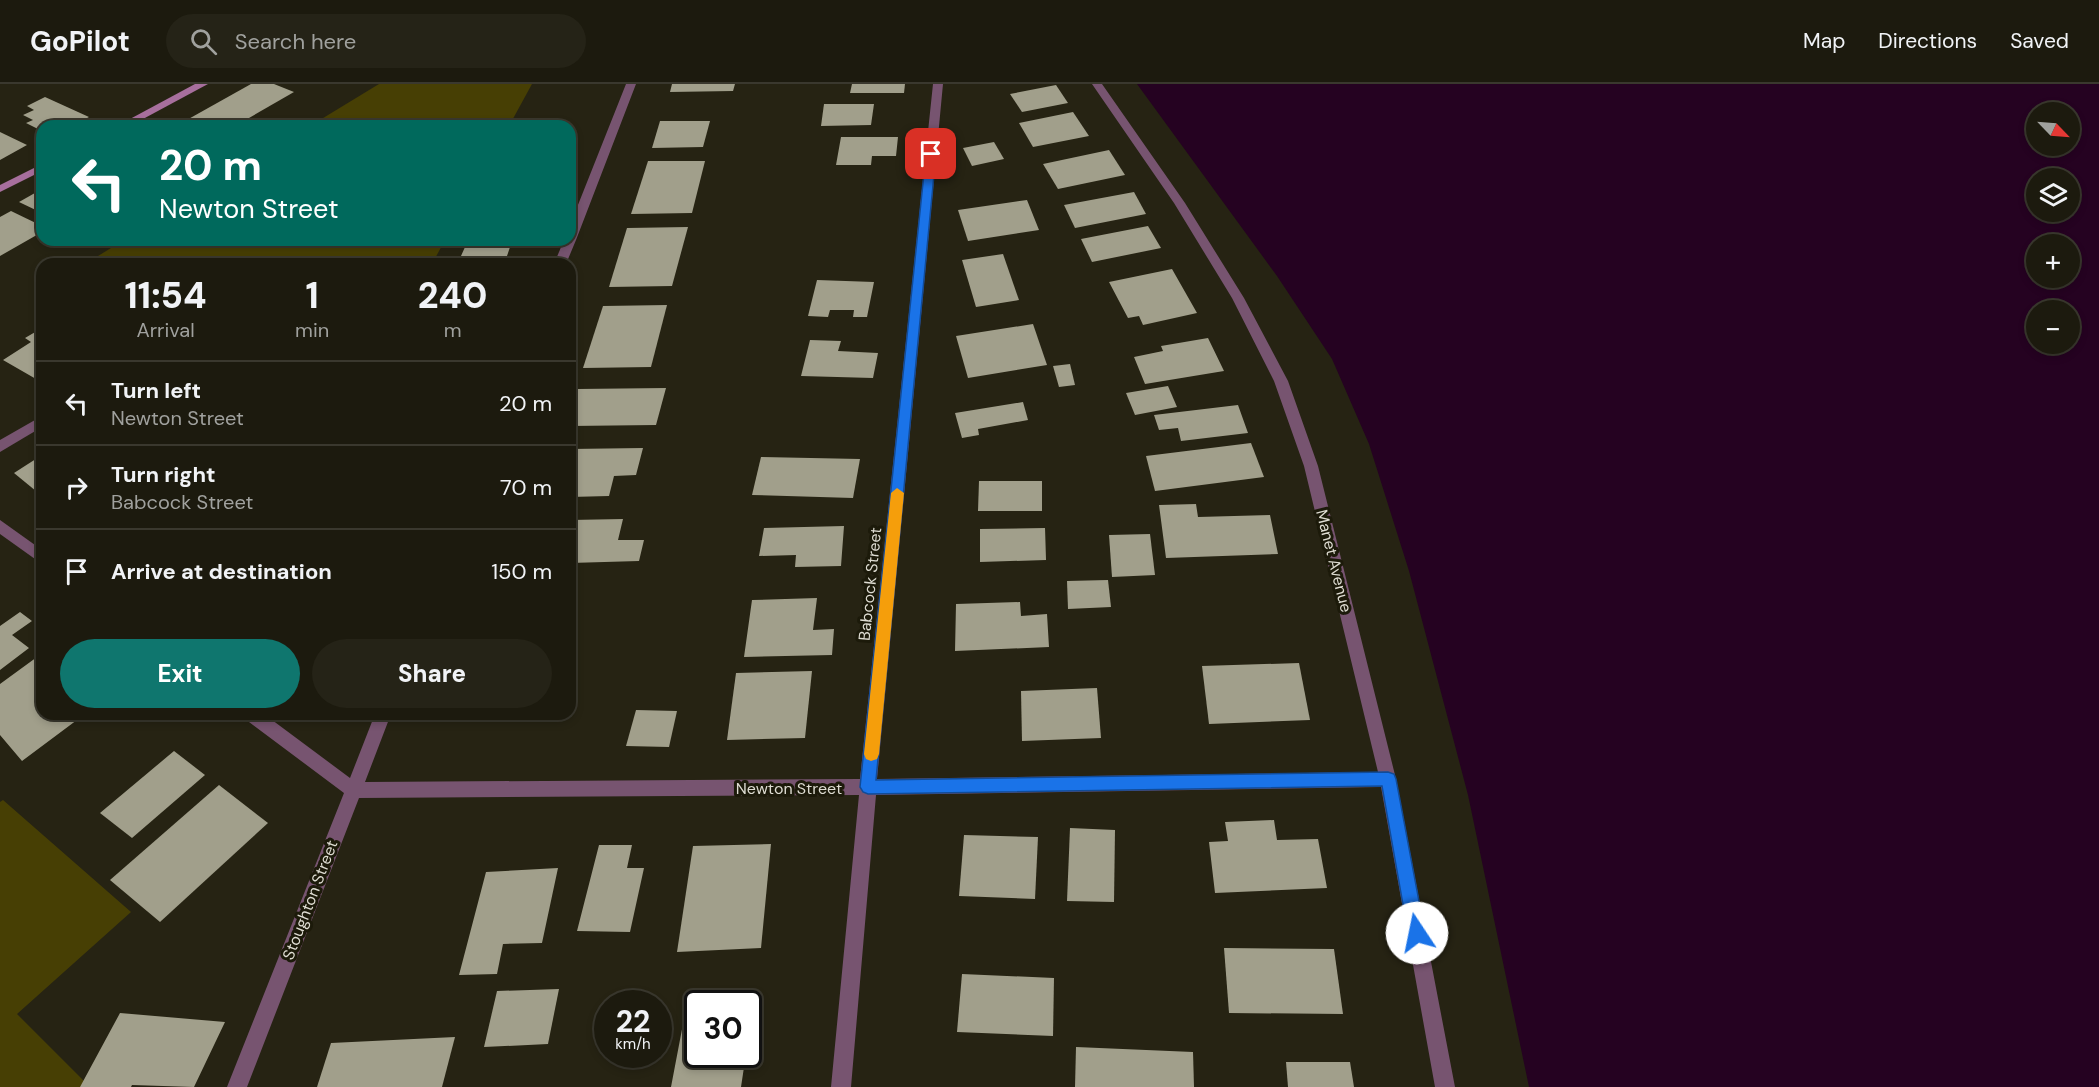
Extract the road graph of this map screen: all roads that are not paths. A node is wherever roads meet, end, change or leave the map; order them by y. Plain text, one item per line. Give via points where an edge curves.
1 (203, 84) edge
2 (631, 84) edge
3 (938, 84) edge
4 (1097, 84) edge
5 (134, 120) edge
6 (36, 170) edge
7 (0, 189) edge
8 (576, 225) edge
9 (36, 425) edge
10 (0, 447) edge
11 (0, 526) edge
12 (36, 553) edge
13 (259, 720) edge
14 (381, 720) edge
15 (1388, 779) junction
16 (868, 787) junction
17 (353, 790) junction
18 (237, 1087) edge
19 (842, 1087) edge
20 (1445, 1087) edge

1 - 5 main road
2 - 8 street
3 - 16 street, Babcock Street
4 - 15 street, Manet Avenue via 1179,203 1238,298 1281,381 1311,466
6 - 7 main road
9 - 10 street
11 - 12 street
13 - 17 street
14 - 17 street, Stoughton Street
15 - 16 street, Newton Street
15 - 20 street, Manet Avenue
16 - 17 street, Newton Street
16 - 19 street, Babcock Street
17 - 18 street, Stoughton Street

